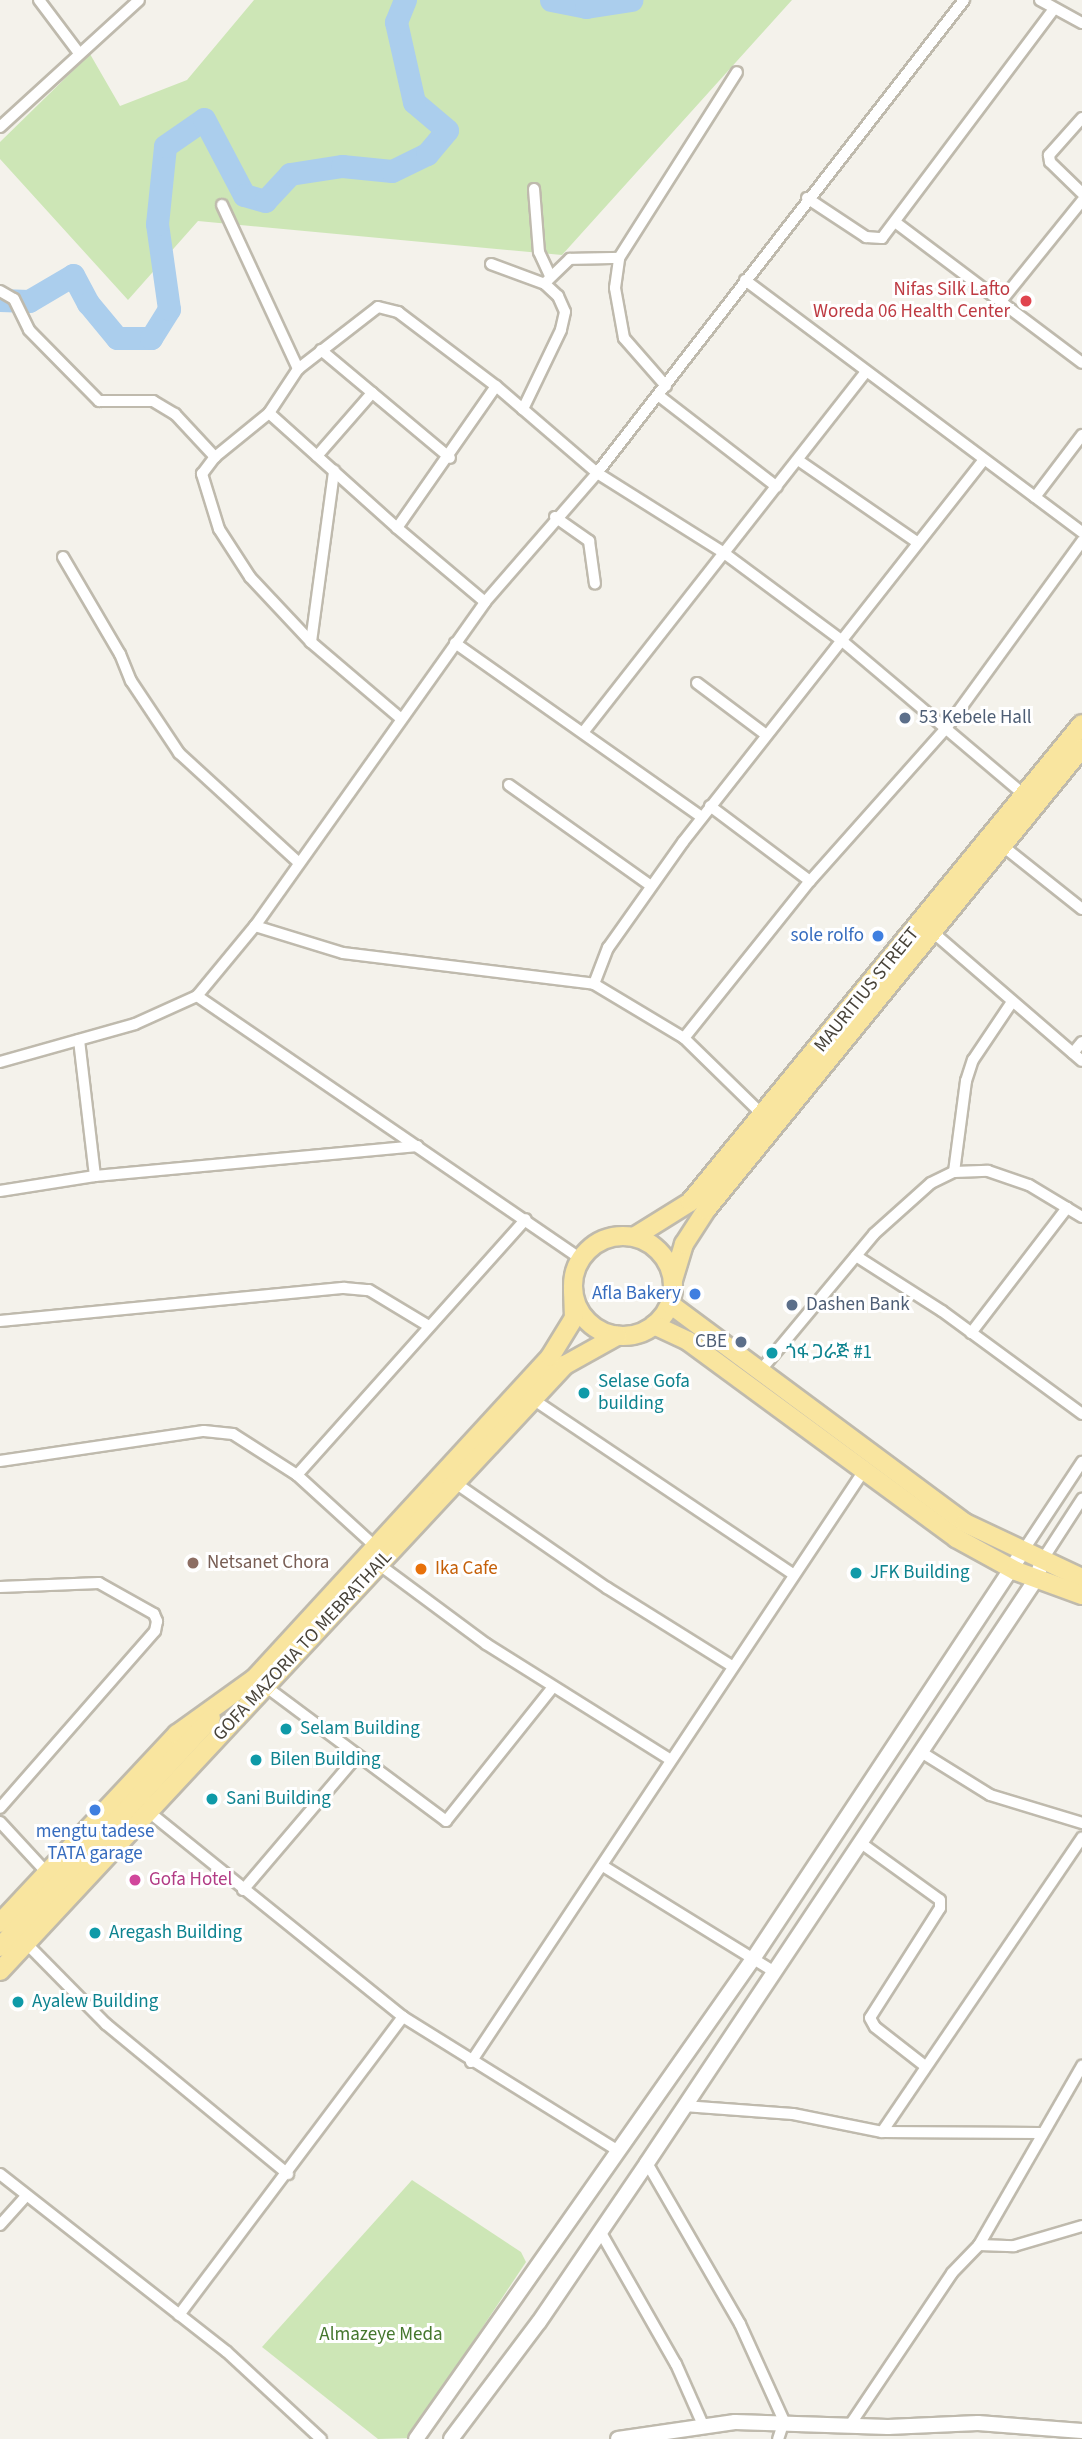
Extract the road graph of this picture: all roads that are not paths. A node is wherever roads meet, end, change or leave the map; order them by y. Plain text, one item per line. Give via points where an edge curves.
1 (39, 0) edge
2 (139, 0) edge
3 (964, 0) edge
4 (1040, 0) edge
5 (1053, 10) junction
6 (1082, 23) edge
7 (79, 53) junction
8 (737, 72) dead end
9 (1082, 118) edge
10 (0, 127) edge
11 (534, 189) dead end
12 (1082, 193) edge
13 (807, 198) junction
14 (1082, 201) edge
15 (222, 205) dead end
16 (895, 222) junction
17 (619, 258) junction
18 (491, 264) dead end
19 (548, 280) junction
20 (745, 280) junction
21 (0, 291) edge
22 (1002, 300) junction
23 (321, 350) junction
24 (1082, 363) edge
25 (298, 369) junction
26 (865, 373) junction
27 (496, 386) junction
28 (666, 386) junction
29 (372, 393) junction
30 (658, 396) junction
31 (523, 409) junction
32 (269, 413) junction
33 (1082, 435) edge
34 (317, 456) junction
35 (215, 457) junction
36 (450, 458) junction
37 (798, 460) junction
38 (984, 460) junction
39 (334, 471) junction
40 (597, 474) junction
41 (777, 487) junction
42 (1035, 497) junction
43 (555, 517) junction
44 (397, 528) junction
45 (1082, 532) edge
46 (1082, 541) edge
47 (917, 542) junction
48 (724, 553) junction
49 (63, 557) dead end
50 (594, 584) dead end
51 (485, 602) junction
52 (841, 640) junction
53 (311, 642) junction
54 (455, 642) junction
55 (697, 683) dead end
56 (399, 717) junction
57 (1082, 724) edge
58 (947, 727) junction
59 (585, 730) junction
60 (765, 734) junction
61 (1082, 748) edge
62 (509, 785) dead end
63 (1031, 800) junction
64 (710, 806) junction
65 (702, 817) junction
66 (997, 842) junction
67 (298, 862) junction
68 (810, 881) junction
69 (651, 886) junction
70 (1082, 909) edge
71 (255, 926) junction
72 (928, 928) junction
73 (594, 984) junction
74 (197, 996) junction
75 (1012, 1002) junction
76 (684, 1038) junction
77 (79, 1040) junction
78 (1082, 1042) edge
79 (1073, 1053) junction
80 (1082, 1061) edge
81 (0, 1062) edge
82 (769, 1120) junction
83 (418, 1146) junction
84 (954, 1172) junction
85 (95, 1176) junction
86 (0, 1191) edge
87 (1067, 1208) junction
88 (1082, 1217) edge
89 (526, 1219) junction
90 (634, 1237) junction
91 (856, 1256) junction
92 (581, 1259) junction
93 (673, 1280) junction
94 (573, 1289) junction
95 (670, 1304) junction
96 (0, 1321) edge
97 (427, 1325) junction
98 (654, 1325) junction
99 (971, 1332) junction
100 (617, 1336) junction
101 (760, 1371) junction
102 (527, 1394) junction
103 (1082, 1414) edge
104 (0, 1461) edge
105 (1082, 1462) edge
106 (863, 1472) junction
107 (297, 1475) junction
108 (449, 1478) junction
109 (1082, 1499) edge
110 (1023, 1551) junction
111 (377, 1556) junction
112 (1043, 1559) junction
113 (1012, 1569) junction
114 (793, 1574) junction
115 (1082, 1578) edge
116 (1036, 1579) junction
117 (0, 1587) edge
118 (1082, 1595) edge
119 (732, 1666) junction
120 (260, 1682) junction
121 (553, 1687) junction
122 (230, 1696) junction
123 (244, 1709) junction
124 (921, 1752) junction
125 (182, 1753) junction
126 (357, 1756) junction
127 (671, 1760) junction
128 (0, 1808) edge
129 (149, 1812) junction
130 (0, 1822) edge
131 (1082, 1823) edge
132 (1082, 1838) edge
133 (861, 1843) junction
134 (603, 1866) junction
135 (47, 1873) junction
136 (243, 1890) junction
137 (0, 1923) edge
138 (26, 1943) junction
139 (0, 1947) edge
140 (753, 1959) junction
141 (0, 1971) edge
142 (773, 1972) junction
143 (403, 2017) junction
144 (471, 2062) junction
145 (925, 2066) junction
146 (1082, 2066) edge
147 (684, 2106) junction
148 (882, 2132) junction
149 (1040, 2133) junction
150 (618, 2151) junction
151 (647, 2162) junction
152 (0, 2174) edge
153 (288, 2174) junction
154 (25, 2197) junction
155 (0, 2225) edge
156 (1082, 2226) edge
157 (600, 2231) junction
158 (979, 2245) junction
159 (178, 2315) junction
160 (784, 2421) junction
161 (850, 2425) junction
162 (703, 2426) junction
163 (1082, 2431) edge
164 (889, 2433) edge
165 (1041, 2433) edge
166 (321, 2439) edge
167 (416, 2439) edge
168 (451, 2439) edge
169 (618, 2439) edge
170 (778, 2439) edge

1 - 7 street
2 - 7 street
3 - 13 street
4 - 5 street
5 - 6 street
5 - 16 street
7 - 10 street
8 - 17 street
9 - 12 street via 1049,155 1050,162
11 - 19 street via 539,252
13 - 16 street via 875,240
13 - 20 street
14 - 22 street
15 - 25 street
16 - 22 street
17 - 19 street via 570,259
17 - 28 street via 615,288 624,338
18 - 19 street
19 - 31 street via 565,312
20 - 26 street
20 - 28 street
21 - 35 street via 14,299 29,330 99,401 153,401 176,414
22 - 24 street
23 - 25 street
23 - 27 street via 371,311 390,309
23 - 29 street
25 - 32 street
26 - 37 street
26 - 38 street
27 - 31 street
27 - 36 street
28 - 30 street
29 - 34 street
29 - 36 street
30 - 40 street
30 - 41 street
31 - 40 street
32 - 34 street
32 - 35 street
33 - 42 street
34 - 39 street
35 - 53 street via 202,474 219,529 250,577
36 - 44 street
37 - 41 street
37 - 47 street
38 - 42 street
38 - 47 street
39 - 44 street
39 - 53 street
40 - 43 street
40 - 48 street
41 - 48 street
42 - 45 street
43 - 50 street via 589,541
43 - 51 street
44 - 51 street
46 - 58 street
47 - 52 street
48 - 52 street
48 - 59 street
49 - 67 street via 131,681 179,753
51 - 54 street
52 - 58 street
52 - 60 street
53 - 56 street
54 - 56 street
54 - 59 street
55 - 60 street
56 - 67 street
57 - 63 main road, MAURITIUS STREET
58 - 63 street
58 - 68 street
59 - 65 street
60 - 64 street
61 - 63 main road, MAURITIUS STREET
62 - 69 street
63 - 66 main road, MAURITIUS STREET
64 - 65 street
64 - 68 street
65 - 69 street
66 - 70 street
66 - 72 main road, MAURITIUS STREET
67 - 71 street
68 - 76 street
69 - 73 street via 608,948
71 - 73 street via 343,953
71 - 74 street
72 - 75 street
72 - 82 main road, MAURITIUS STREET
73 - 76 street
74 - 77 street via 135,1024
74 - 83 street
75 - 79 street
75 - 84 street via 973,1060 965,1081
76 - 82 street
77 - 81 street
77 - 85 street
78 - 79 street
79 - 80 street
82 - 90 main road, MAURITIUS STREET via 690,1202
82 - 93 main road, MAURITIUS STREET via 684,1244
83 - 85 street
83 - 89 street
84 - 87 street via 988,1171 1029,1185
84 - 91 street via 931,1183
85 - 86 street
87 - 88 street
87 - 99 street
89 - 92 street
89 - 97 street
90 - 92 main road via 604,1240
90 - 93 main road via 660,1253
91 - 99 street
91 - 101 street
92 - 94 main road
93 - 95 main road
94 - 100 main road via 586,1321
94 - 102 main road, GOFA MAZORIA TO MEBRATHAIL via 574,1318
95 - 98 main road
95 - 101 main road
96 - 97 street via 344,1288 369,1290
97 - 107 street
98 - 100 main road
98 - 106 main road via 688,1341
99 - 103 street
100 - 102 main road, GOFA MAZORIA TO MEBRATHAIL via 565,1365
101 - 110 main road via 965,1523
102 - 108 main road, GOFA MAZORIA TO MEBRATHAIL
102 - 114 street
104 - 107 street via 204,1431 233,1434
105 - 110 street
106 - 113 main road via 956,1538
106 - 114 street
107 - 111 street
108 - 111 main road, GOFA MAZORIA TO MEBRATHAIL
108 - 119 street via 607,1588
109 - 112 street
110 - 112 main road
110 - 113 street
111 - 120 main road, GOFA MAZORIA TO MEBRATHAIL
111 - 121 street
112 - 115 main road
112 - 116 street
113 - 116 main road
113 - 140 street
114 - 119 street
116 - 118 main road
116 - 124 street
117 - 128 street via 99,1583 155,1614 157,1621 155,1631
119 - 127 street
120 - 122 main road, GOFA MAZORIA TO MEBRATHAIL
120 - 123 main road, GOFA MAZORIA TO MEBRATHAIL
120 - 126 street
121 - 126 street via 446,1821
121 - 127 street
122 - 125 main road
122 - 135 main road, GOFA MAZORIA TO MEBRATHAIL via 177,1734
123 - 125 main road
123 - 129 main road, GOFA MAZORIA TO MEBRATHAIL
124 - 131 street via 990,1795
124 - 133 street
125 - 139 main road
126 - 136 street
127 - 134 street
129 - 136 street
129 - 138 main road, GOFA MAZORIA TO MEBRATHAIL
130 - 135 street
132 - 145 street
133 - 142 street
133 - 145 street via 940,1900 940,1908 870,2018
134 - 140 street
134 - 144 street
135 - 137 main road, GOFA MAZORIA TO MEBRATHAIL
136 - 143 street
138 - 141 main road, GOFA MAZORIA TO MEBRATHAIL
138 - 153 street via 106,2024
140 - 142 street
140 - 150 street
142 - 147 street
143 - 144 street
143 - 153 street
144 - 150 street
145 - 148 street
146 - 149 street
147 - 148 street via 793,2115
147 - 151 street
148 - 149 street
149 - 158 street
150 - 167 street
151 - 157 street
151 - 160 street via 740,2324
152 - 154 street
153 - 159 street
154 - 155 street
154 - 159 street
156 - 158 street via 1014,2246
157 - 162 street via 676,2364
157 - 168 street
158 - 161 street via 952,2273
159 - 166 street via 227,2352
160 - 161 street
160 - 162 street
160 - 170 street
161 - 164 street
162 - 169 street
163 - 165 street
164 - 165 street

